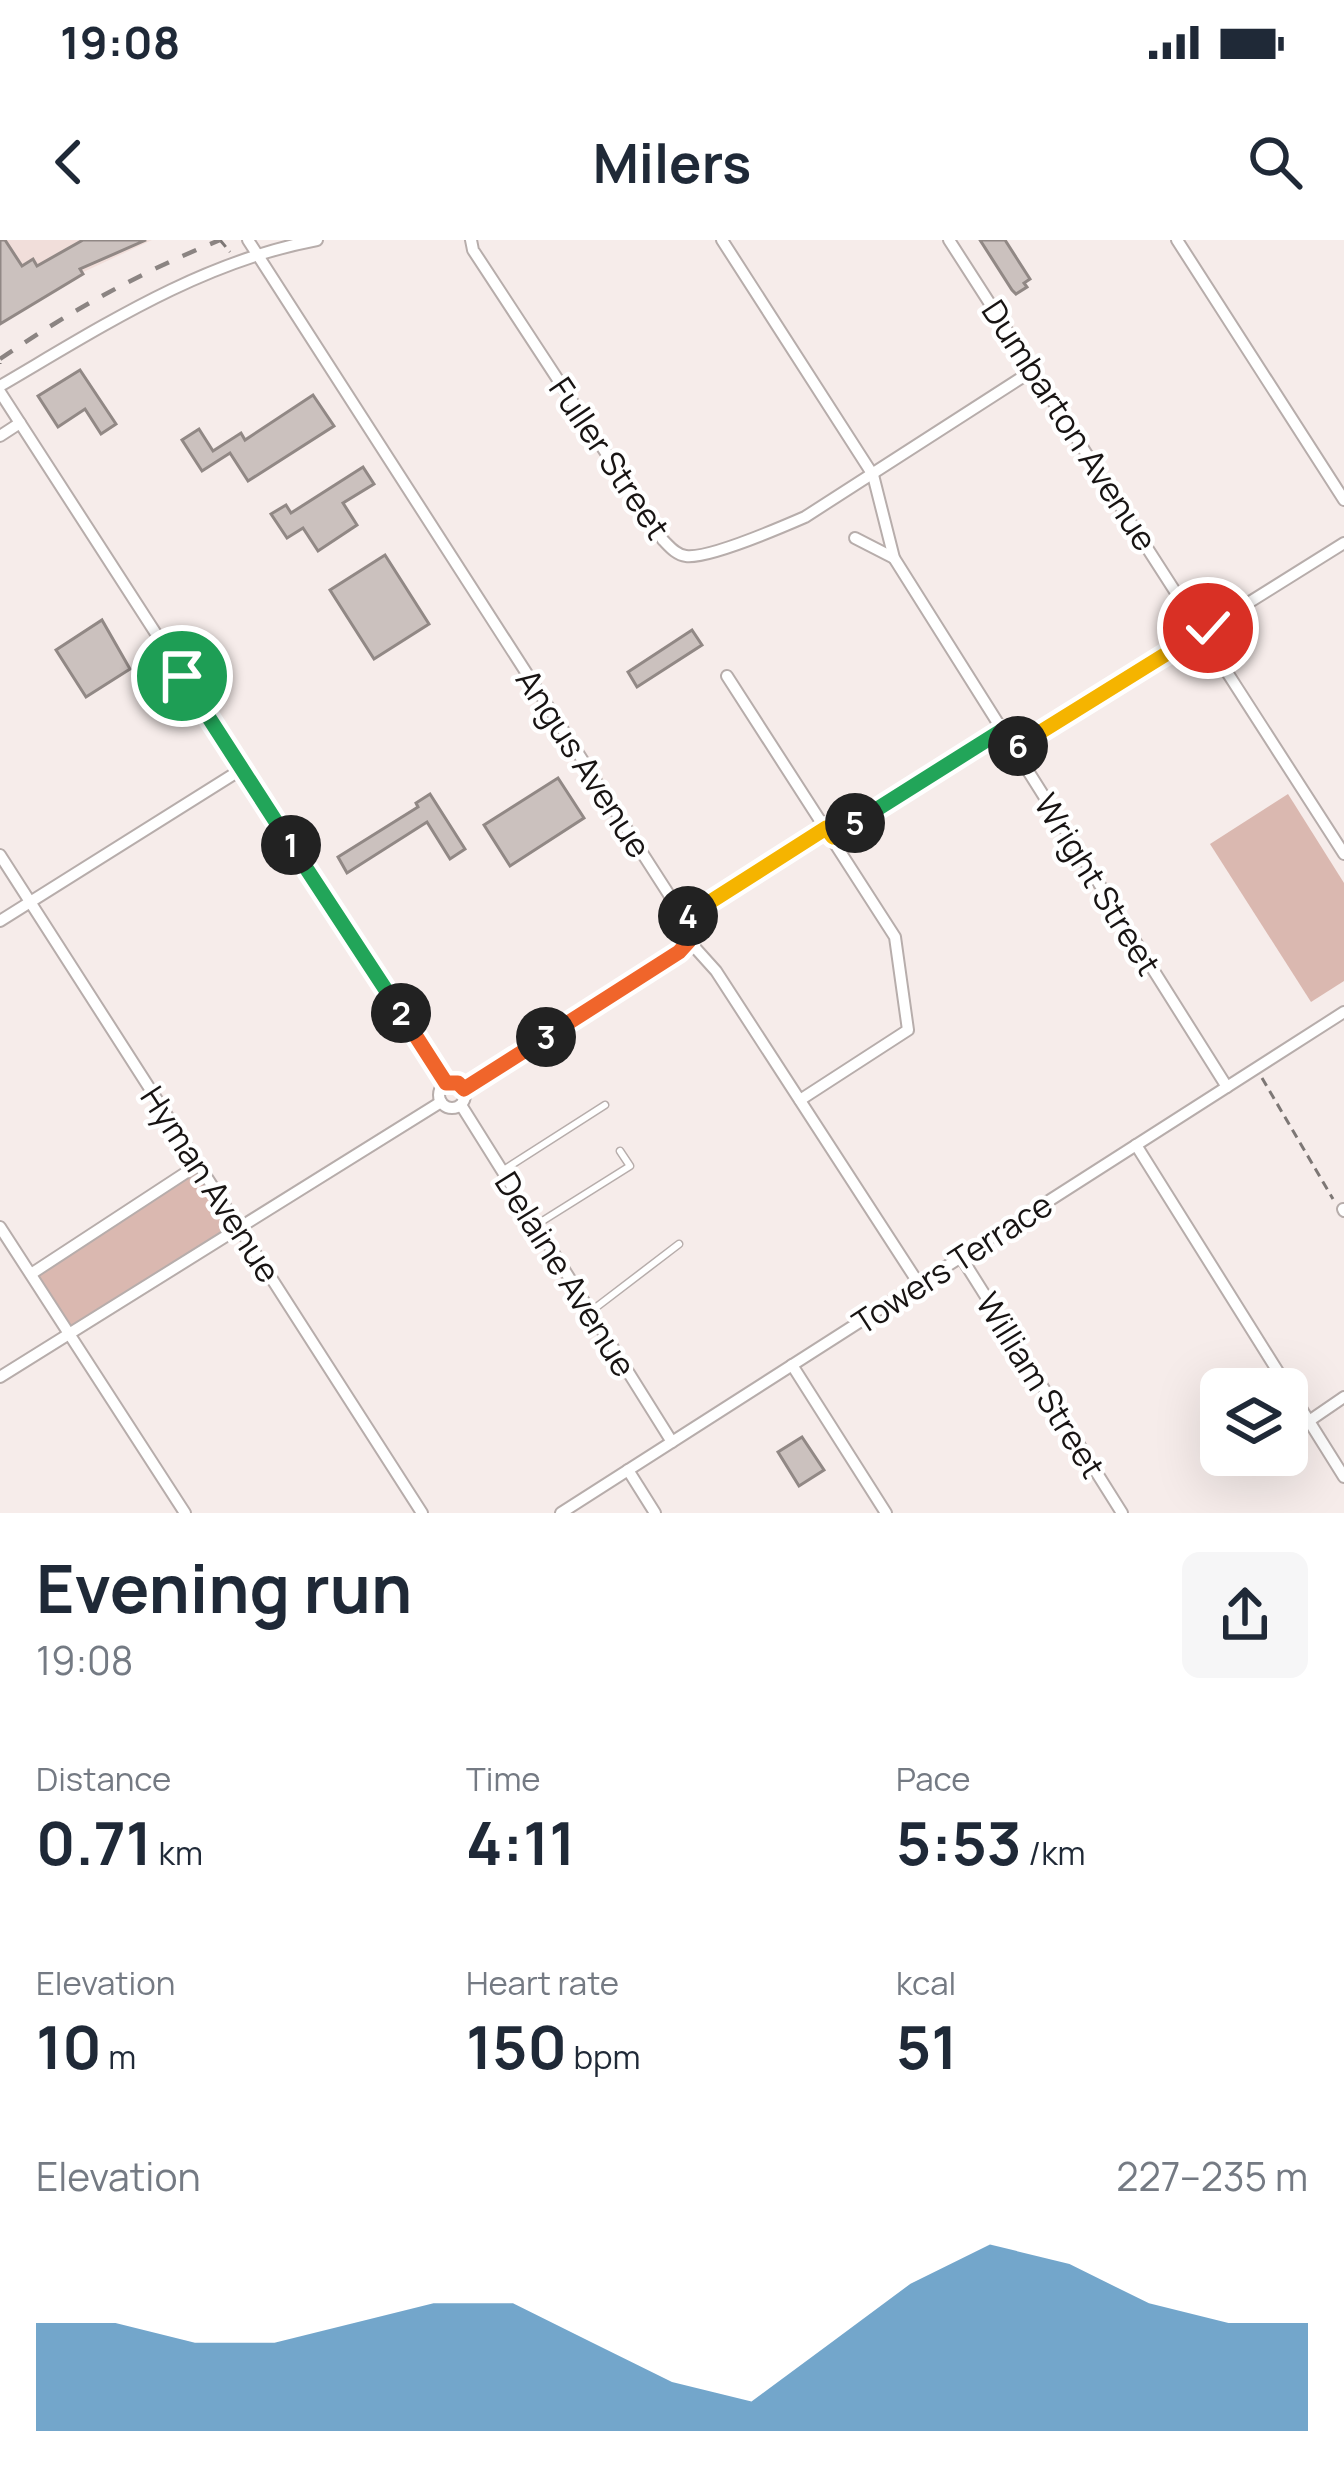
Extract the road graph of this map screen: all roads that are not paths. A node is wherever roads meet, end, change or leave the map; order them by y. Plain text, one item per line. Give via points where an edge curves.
1 (248, 240) edge
2 (317, 240) edge
3 (471, 240) edge
4 (722, 240) edge
5 (950, 240) edge
6 (1178, 240) edge
7 (257, 255) junction
8 (1035, 368) junction
9 (0, 389) edge
10 (20, 423) junction
11 (0, 436) edge
12 (873, 475) junction
13 (1344, 500) edge
14 (855, 538) dead end
15 (1344, 543) edge
16 (894, 558) junction
17 (1202, 631) junction
18 (727, 676) dead end
19 (1001, 731) junction
20 (1013, 750) junction
21 (242, 769) junction
22 (830, 833) junction
23 (0, 854) edge
24 (1344, 854) edge
25 (30, 902) junction
26 (684, 918) junction
27 (0, 921) edge
28 (689, 941) junction
29 (1344, 1012) edge
30 (446, 1083) junction
31 (1227, 1087) junction
32 (464, 1089) junction
33 (800, 1100) junction
34 (441, 1102) junction
35 (460, 1105) junction
36 (605, 1105) dead end
37 (1136, 1145) junction
38 (620, 1150) dead end
39 (199, 1164) junction
40 (501, 1171) junction
41 (536, 1225) junction
42 (0, 1226) edge
43 (238, 1226) junction
44 (679, 1244) dead end
45 (961, 1257) junction
46 (31, 1274) junction
47 (919, 1284) junction
48 (590, 1312) junction
49 (69, 1334) junction
50 (791, 1365) junction
51 (0, 1377) edge
52 (1344, 1397) edge
53 (1309, 1421) junction
54 (672, 1442) junction
55 (628, 1470) junction
56 (1344, 1477) edge
57 (184, 1513) edge
58 (422, 1513) edge
59 (561, 1513) edge
60 (655, 1513) edge
61 (886, 1513) edge
62 (1122, 1513) edge

1 - 7 street, Angus Avenue
2 - 7 street
3 - 12 street, Fuller Street via 674,551 688,557 772,532
4 - 12 street, Wright Street
5 - 8 street, Dumbarton Avenue
6 - 13 street
7 - 9 street via 157,294
7 - 26 street, Angus Avenue
8 - 12 street
8 - 17 street, Dumbarton Avenue
9 - 10 street
10 - 11 street
10 - 21 street
12 - 16 street, Wright Street
14 - 16 street
15 - 17 street
16 - 19 street, Wright Street
17 - 20 street
17 - 24 street, Dumbarton Avenue
18 - 22 street
19 - 20 street, Wright Street
19 - 22 street
20 - 31 street, Wright Street
21 - 25 street
21 - 30 street
22 - 26 street
22 - 33 street via 896,938 908,1030
23 - 25 street, Hyman Avenue
25 - 27 street
25 - 39 street, Hyman Avenue
26 - 28 street, Angus Avenue
28 - 32 street
28 - 33 street, Angus Avenue
29 - 31 street, Towers Terrace
30 - 32 street
30 - 34 street
31 - 37 street, Towers Terrace
32 - 35 street
33 - 47 street, Angus Avenue
34 - 35 street
34 - 43 street
35 - 40 street, Delaine Avenue
36 - 40 lane
37 - 45 street, Towers Terrace
37 - 53 street
38 - 41 lane via 629,1166
39 - 43 street, Hyman Avenue
39 - 46 street
40 - 41 street, Delaine Avenue
41 - 48 street, Delaine Avenue
42 - 46 street
43 - 49 street
43 - 58 street, Hyman Avenue
44 - 48 lane
45 - 47 street, Towers Terrace
45 - 62 street, William Street
46 - 49 street
47 - 50 street, Towers Terrace
48 - 54 street, Delaine Avenue
49 - 51 street
49 - 57 street
50 - 54 street, Towers Terrace
50 - 61 street
52 - 53 street
53 - 56 street
54 - 55 street, Towers Terrace
55 - 59 street, Towers Terrace
55 - 60 street

